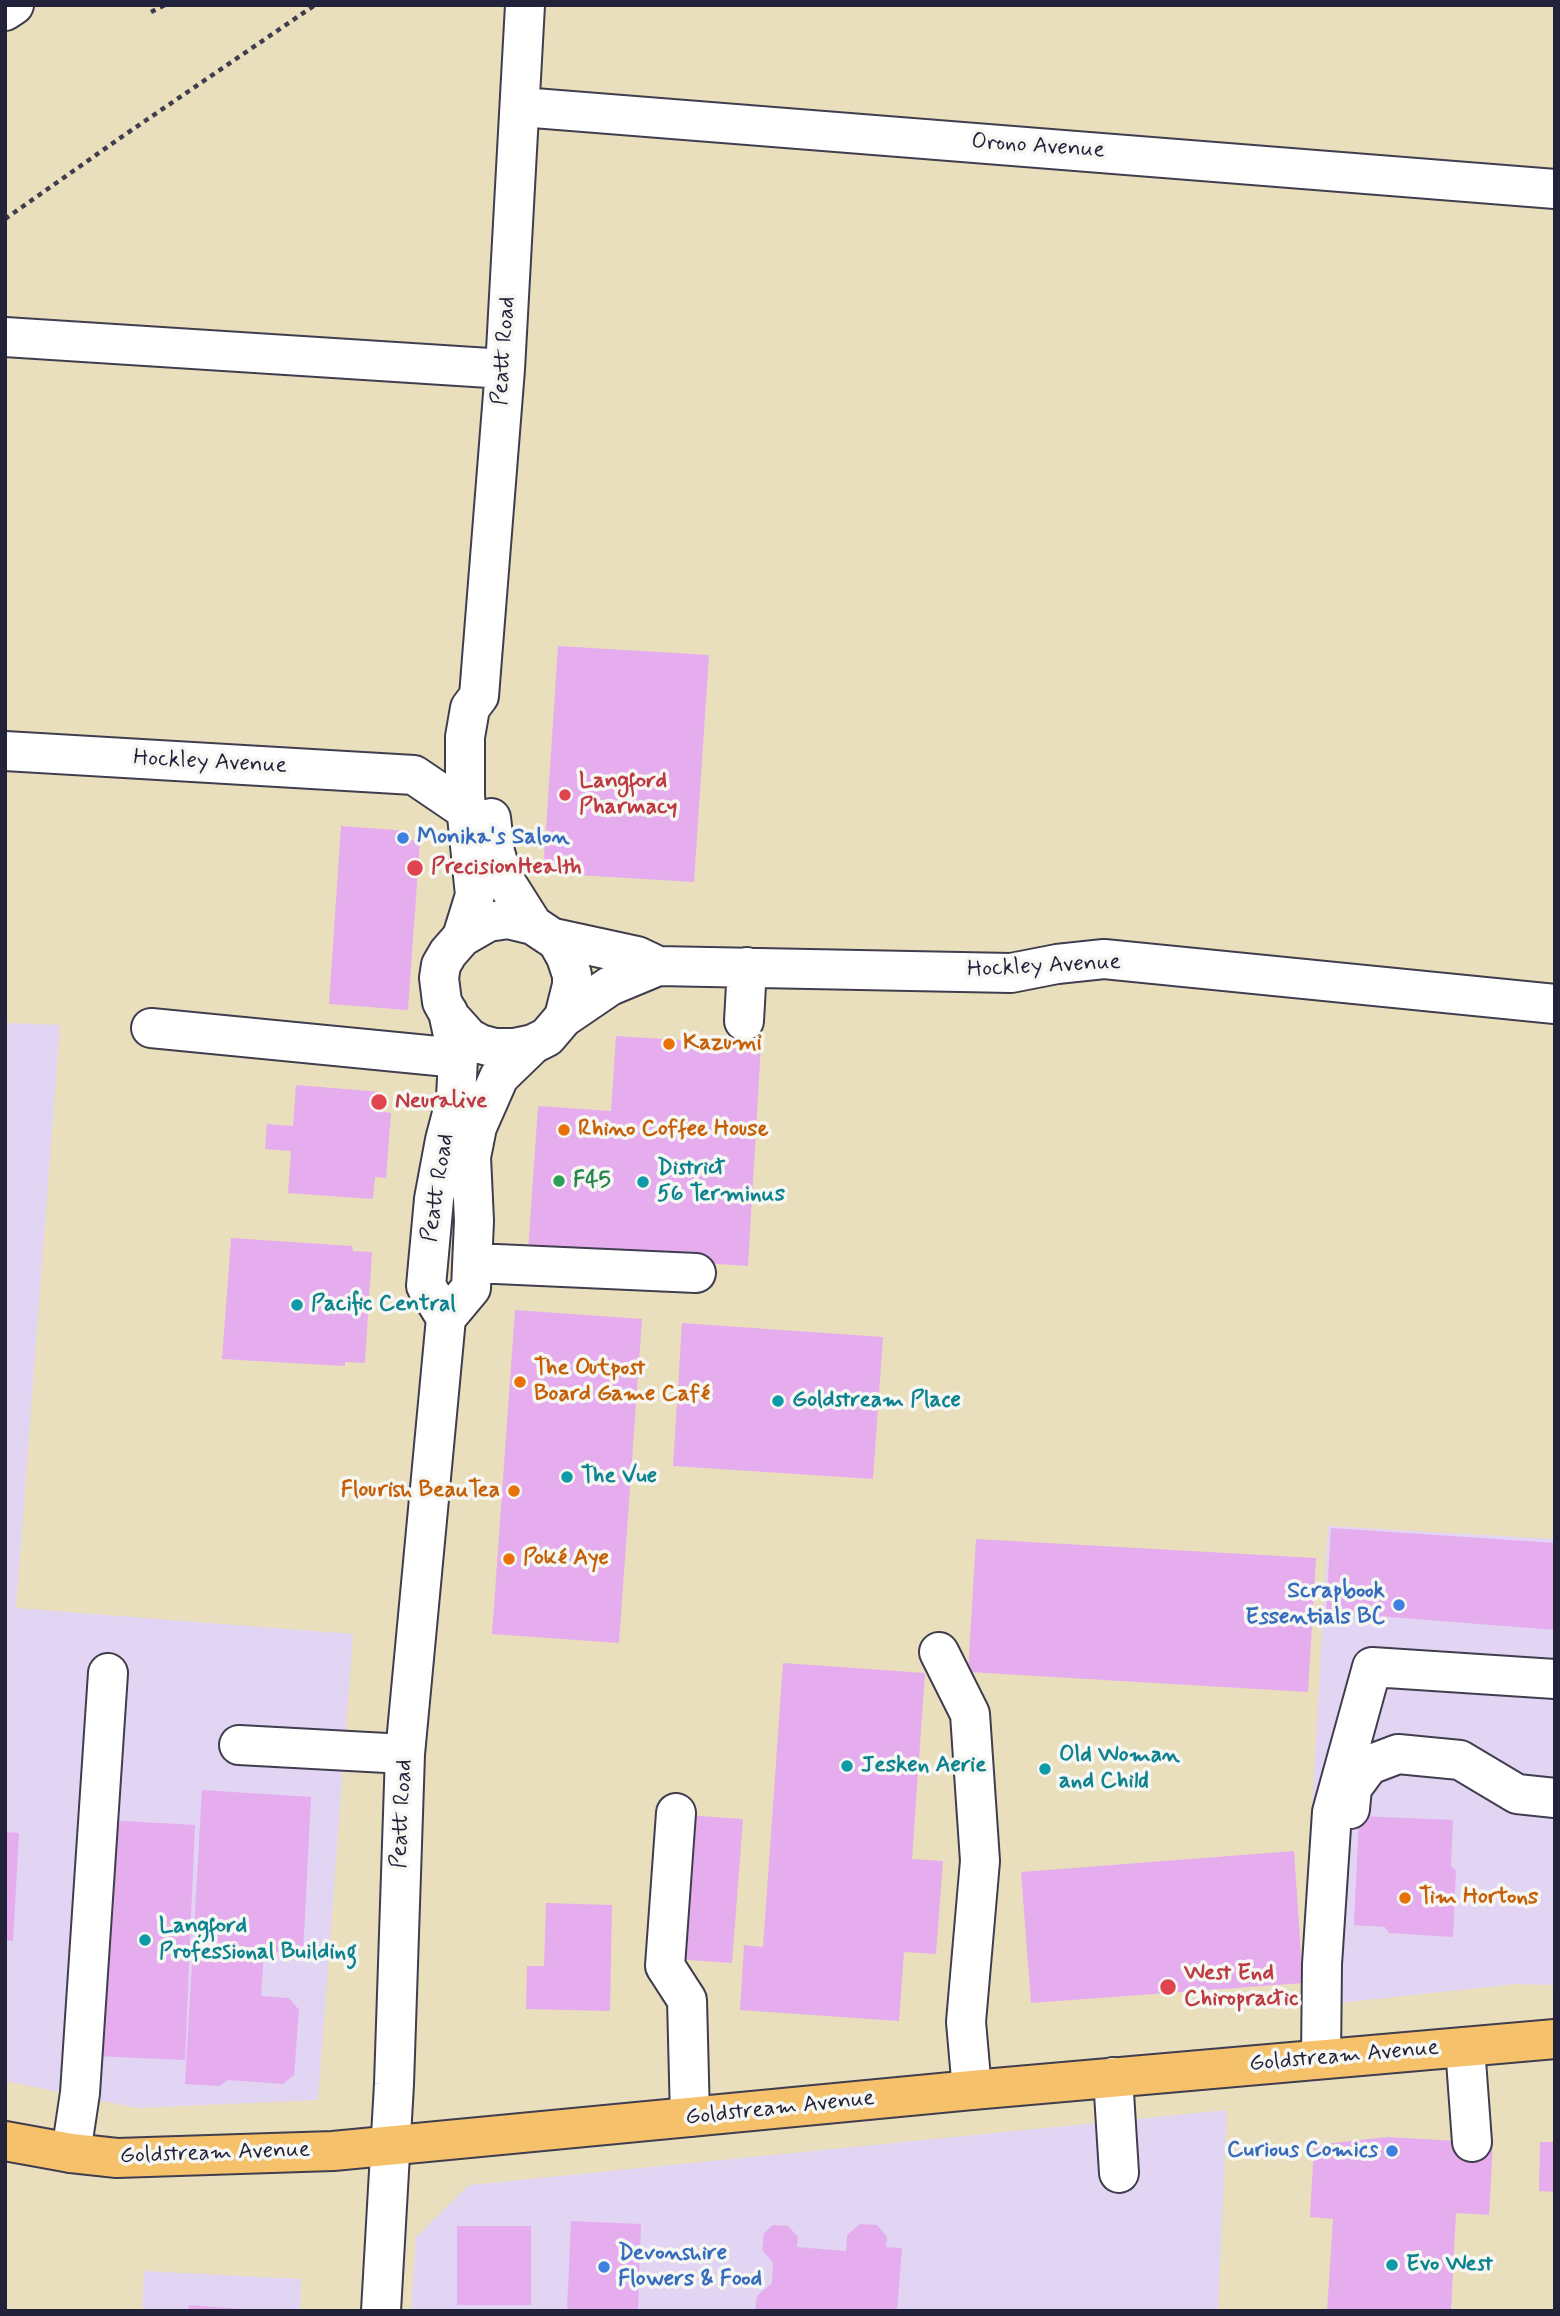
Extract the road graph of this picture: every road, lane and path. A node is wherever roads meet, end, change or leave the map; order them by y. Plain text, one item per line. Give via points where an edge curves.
1 (14, 5) edge
2 (165, 5) edge
3 (315, 5) edge
4 (525, 5) edge
5 (5, 11) edge
6 (151, 12) dead end
7 (521, 107) junction
8 (1555, 189) edge
9 (5, 219) edge
10 (5, 337) edge
11 (505, 369) junction
12 (479, 696) junction
13 (465, 737) junction
14 (5, 751) edge
15 (414, 775) junction
16 (467, 811) junction
17 (543, 931) junction
18 (463, 937) junction
19 (658, 966) junction
20 (747, 967) junction
21 (1555, 1004) edge
22 (448, 1013) junction
23 (563, 1018) junction
24 (744, 1021) dead end
25 (151, 1028) dead end
26 (533, 1044) junction
27 (457, 1058) junction
28 (474, 1264) junction
29 (696, 1273) dead end
30 (446, 1318) junction
31 (939, 1652) dead end
32 (108, 1673) dead end
33 (1555, 1679) edge
34 (239, 1745) dead end
35 (405, 1754) junction
36 (1555, 1798) edge
37 (676, 1813) dead end
38 (1322, 1964) junction
39 (1555, 2039) edge
40 (1465, 2047) junction
41 (1321, 2059) junction
42 (1113, 2077) junction
43 (972, 2090) junction
44 (690, 2117) junction
45 (5, 2141) edge
46 (1472, 2142) dead end
47 (390, 2146) junction
48 (71, 2153) junction
49 (1119, 2174) dead end
50 (381, 2311) edge

1 - 5 street
2 - 6 path
3 - 9 path
4 - 7 street, Peatt Road
7 - 8 street, Orono Avenue
7 - 11 street, Peatt Road
10 - 11 street
11 - 12 street, Peatt Road
12 - 13 street, Peatt Road via 470,708
12 - 17 street, Peatt Road via 489,726 495,852 506,886
13 - 15 street
13 - 16 street, Peatt Road
14 - 15 street, Hockley Avenue
15 - 16 street
16 - 18 street, Peatt Road via 475,895
17 - 18 street, Peatt Road via 508,919 488,922
17 - 19 street, Hockley Avenue
17 - 23 street, Peatt Road via 566,957 572,975
18 - 22 street, Peatt Road via 441,965 440,992
19 - 20 street, Hockley Avenue
19 - 23 street, Hockley Avenue via 610,986
20 - 21 street, Hockley Avenue via 1011,973 1104,959
20 - 24 street
22 - 26 street via 458,1029 481,1044 504,1048
22 - 27 street, Peatt Road
23 - 26 street, Peatt Road via 547,1037
25 - 27 street
26 - 28 street, Peatt Road via 499,1077 473,1139
27 - 30 street, Peatt Road via 456,1098 434,1199 426,1286
28 - 29 street
28 - 30 street, Peatt Road via 471,1288
30 - 35 street, Peatt Road
31 - 43 street via 970,1714 980,1861 966,2022
32 - 48 street via 80,2093
33 - 38 street via 1371,1667 1332,1812
34 - 35 street
35 - 47 street, Peatt Road
36 - 38 street via 1517,1809 1460,1760 1398,1754 1369,1765 1352,1788 1347,1922
37 - 44 street via 665,1966 687,2000
38 - 41 street
39 - 40 main road, Goldstream Avenue
40 - 41 main road, Goldstream Avenue
40 - 46 street
41 - 42 main road, Goldstream Avenue
42 - 43 main road, Goldstream Avenue
42 - 49 street
43 - 44 main road, Goldstream Avenue
44 - 47 main road, Goldstream Avenue
45 - 48 main road, Goldstream Avenue
47 - 48 main road, Goldstream Avenue via 117,2158
47 - 50 street, Peatt Road

